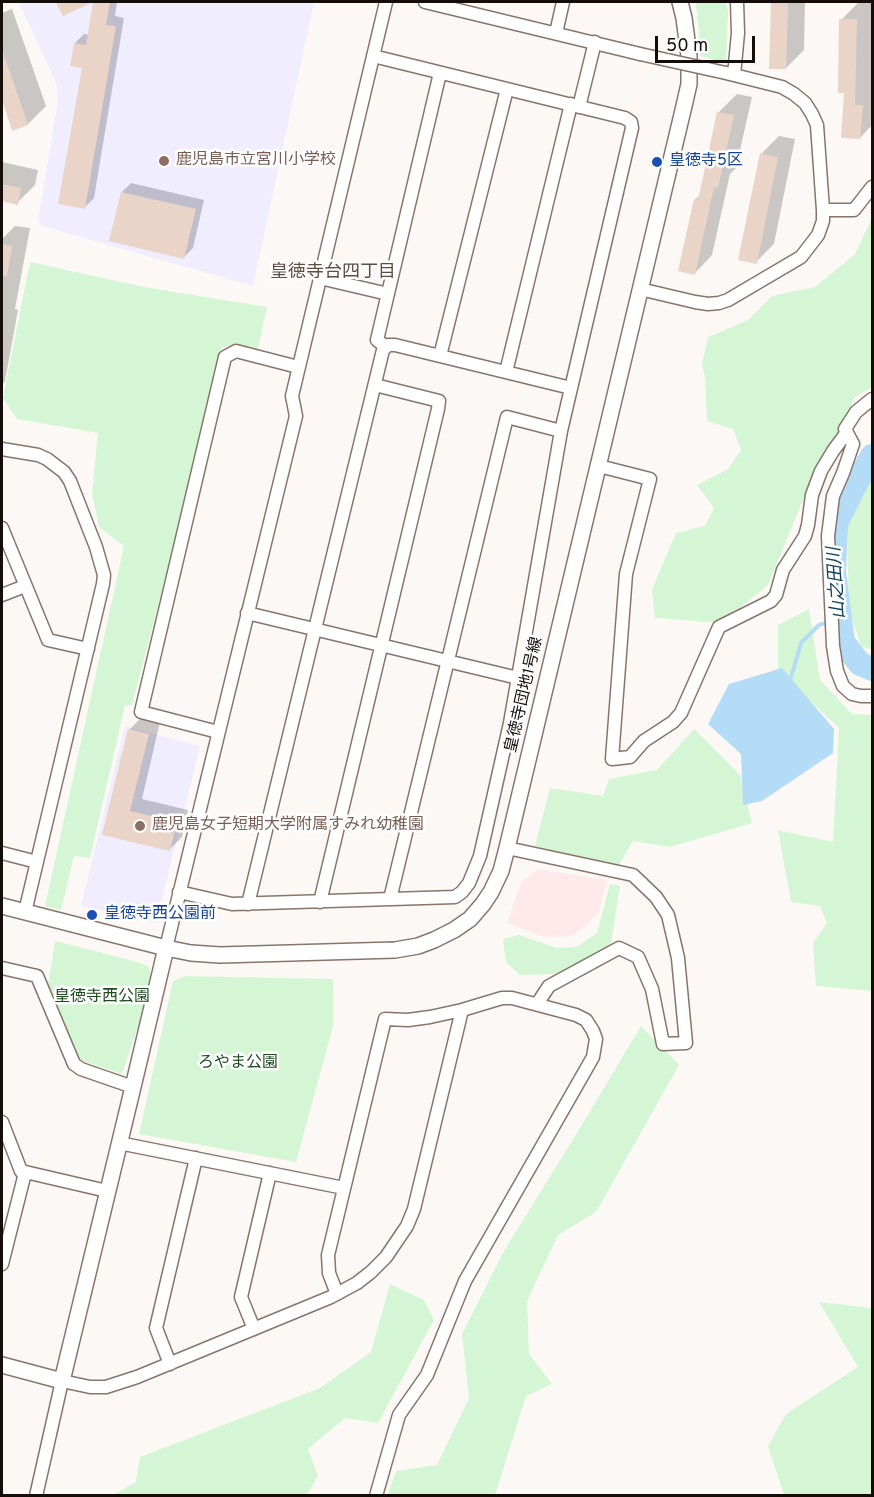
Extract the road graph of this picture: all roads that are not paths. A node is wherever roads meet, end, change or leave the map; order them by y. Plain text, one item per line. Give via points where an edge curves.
1 (386, 2) edge
2 (425, 2) edge
3 (563, 2) edge
4 (680, 2) edge
5 (737, 2) edge
6 (555, 33) junction
7 (595, 42) junction
8 (373, 56) junction
9 (440, 73) junction
10 (730, 74) junction
11 (507, 89) junction
12 (575, 106) junction
13 (873, 187) edge
14 (823, 210) junction
15 (320, 278) junction
16 (640, 289) junction
17 (388, 294) junction
18 (386, 347) junction
19 (440, 356) junction
20 (298, 368) junction
21 (506, 372) junction
22 (375, 385) junction
23 (571, 388) junction
24 (873, 399) edge
25 (561, 431) junction
26 (847, 432) junction
27 (2, 449) edge
28 (598, 466) junction
29 (2, 528) edge
30 (25, 586) junction
31 (2, 595) edge
32 (248, 613) junction
33 (315, 630) junction
34 (381, 645) junction
35 (88, 649) junction
36 (447, 661) junction
37 (518, 678) junction
38 (873, 696) edge
39 (218, 732) junction
40 (507, 848) junction
41 (2, 853) edge
42 (37, 862) junction
43 (179, 892) junction
44 (390, 899) junction
45 (320, 902) junction
46 (248, 904) junction
47 (2, 906) edge
48 (25, 912) junction
49 (166, 948) junction
50 (2, 968) edge
51 (537, 1004) junction
52 (462, 1010) junction
53 (134, 1087) junction
54 (2, 1122) edge
55 (119, 1143) junction
56 (196, 1158) junction
57 (25, 1173) junction
58 (270, 1173) junction
59 (344, 1188) junction
60 (107, 1191) junction
61 (2, 1264) edge
62 (337, 1294) junction
63 (254, 1329) junction
64 (170, 1364) junction
65 (2, 1365) edge
66 (62, 1381) junction
67 (36, 1496) edge
68 (376, 1496) edge

1 - 8 street
2 - 6 street
3 - 6 street
4 - 16 street, 皇徳寺団地1号線 via 689,56 688,84
5 - 10 street via 738,33
6 - 7 street
7 - 10 street, bridge
7 - 12 street
8 - 9 street
8 - 15 street
9 - 11 street
9 - 17 street
10 - 14 street via 782,87 805,102 817,125
11 - 12 street
11 - 19 street
12 - 21 street
12 - 23 street via 625,118 632,128
13 - 14 street via 854,210
14 - 16 street via 818,235 801,257 728,300 708,304
15 - 17 street
15 - 20 street
16 - 28 street, 皇徳寺団地1号線
17 - 18 street via 377,340
18 - 19 street via 395,345
18 - 22 street
19 - 21 street
20 - 32 street via 292,396 296,416
20 - 39 street via 236,351 225,357 141,712
21 - 23 street
22 - 33 street
22 - 34 street via 439,402
23 - 25 street
24 - 26 street via 856,412 845,429
25 - 36 street via 507,417
25 - 37 street
26 - 28 street via 821,471 812,495 805,536 783,570 776,595 720,627 681,713 673,722 644,741 630,757 612,759 626,574 650,479
26 - 38 street via 853,444 832,496 828,536 833,646 843,686 852,694
27 - 35 street via 38,455 64,471 70,481 104,575
28 - 40 street, 皇徳寺団地1号線
29 - 30 street
30 - 31 street
30 - 35 street via 48,640
32 - 33 street
32 - 39 street
33 - 34 street
33 - 46 street
34 - 36 street
34 - 45 street
35 - 42 street
36 - 37 street
36 - 44 street
37 - 44 street via 480,856 469,883 455,897
39 - 43 street
40 - 49 street, 皇徳寺団地1号線 via 491,892 470,919 418,946 220,955
40 - 51 street via 633,875 656,897 668,915 678,958 686,1042 663,1044 652,988 638,957 619,948 549,986
41 - 42 street
42 - 48 street
43 - 46 street
43 - 49 street
44 - 45 street
45 - 46 street
47 - 48 street, 皇徳寺団地1号線
48 - 49 street, 皇徳寺団地1号線
49 - 53 street
50 - 53 street via 37,976 74,1064
51 - 52 street via 502,998
51 - 68 street via 586,1020 596,1039 592,1057 465,1281 427,1375 399,1415
52 - 59 street via 385,1020
52 - 62 street via 407,1226 387,1257 357,1283
53 - 55 street
54 - 57 street
55 - 56 street
55 - 60 street
56 - 58 street
56 - 64 street via 156,1328
57 - 60 street
57 - 61 street
58 - 59 street
58 - 63 street via 241,1297
59 - 62 street via 328,1255 329,1273
60 - 66 street
62 - 63 street
63 - 64 street
64 - 66 street via 106,1387
65 - 66 street
66 - 67 street

